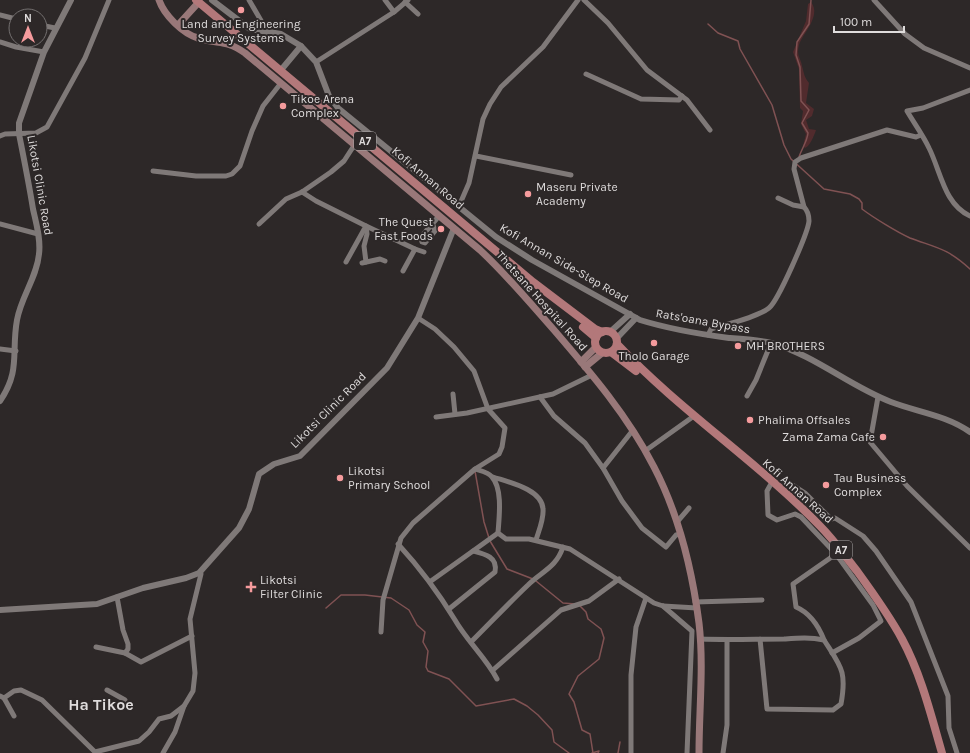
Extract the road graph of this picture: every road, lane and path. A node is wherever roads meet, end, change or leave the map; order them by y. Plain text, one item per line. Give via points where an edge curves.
1 (71, 0) edge
2 (110, 0) edge
3 (159, 0) edge
4 (212, 0) edge
5 (248, 0) edge
6 (385, 0) edge
7 (578, 0) edge
8 (584, 0) edge
9 (874, 0) edge
10 (198, 1) edge
11 (406, 1) edge
12 (394, 12) junction
13 (418, 14) dead end
14 (178, 25) junction
15 (48, 27) edge
16 (55, 28) junction
17 (264, 32) junction
18 (0, 42) edge
19 (301, 46) junction
20 (44, 52) junction
21 (316, 62) junction
22 (970, 68) edge
23 (281, 70) junction
24 (586, 74) dead end
25 (281, 83) junction
26 (970, 90) edge
27 (682, 96) junction
28 (710, 130) dead end
29 (19, 134) junction
30 (922, 135) junction
31 (0, 136) edge
32 (355, 144) junction
33 (476, 156) junction
34 (153, 171) dead end
35 (571, 175) dead end
36 (302, 192) junction
37 (778, 198) dead end
38 (459, 206) junction
39 (804, 207) junction
40 (439, 216) junction
41 (970, 216) edge
42 (0, 224) edge
43 (259, 224) dead end
44 (433, 225) dead end
45 (366, 226) junction
46 (454, 228) junction
47 (38, 234) junction
48 (415, 249) junction
49 (424, 252) dead end
50 (385, 261) dead end
51 (346, 262) dead end
52 (403, 271) dead end
53 (630, 314) junction
54 (418, 318) junction
55 (636, 318) junction
56 (708, 335) junction
57 (617, 341) junction
58 (603, 342) junction
59 (770, 343) junction
60 (0, 349) edge
61 (16, 351) junction
62 (583, 364) junction
63 (592, 375) junction
64 (453, 394) dead end
65 (671, 396) junction
66 (747, 396) dead end
67 (540, 397) junction
68 (878, 397) junction
69 (0, 401) edge
70 (488, 409) junction
71 (455, 414) junction
72 (694, 416) junction
73 (436, 418) dead end
74 (633, 430) junction
75 (970, 432) edge
76 (645, 450) junction
77 (603, 468) junction
78 (475, 469) junction
79 (493, 477) junction
80 (772, 482) junction
81 (781, 489) junction
82 (689, 508) dead end
83 (677, 522) junction
84 (498, 533) junction
85 (680, 534) junction
86 (536, 540) junction
87 (398, 544) junction
88 (563, 547) junction
89 (970, 548) edge
90 (473, 551) junction
91 (836, 554) junction
92 (199, 573) junction
93 (619, 579) junction
94 (431, 582) junction
95 (117, 597) junction
96 (646, 598) junction
97 (762, 600) dead end
98 (696, 605) junction
99 (663, 606) junction
100 (449, 609) junction
101 (0, 610) edge
102 (381, 632) dead end
103 (192, 636) junction
104 (760, 638) junction
105 (700, 639) junction
106 (728, 640) junction
107 (824, 640) junction
108 (471, 642) junction
109 (96, 647) dead end
110 (125, 653) junction
111 (832, 653) junction
112 (493, 670) junction
113 (497, 679) dead end
114 (107, 690) dead end
115 (2, 697) edge
116 (124, 702) dead end
117 (184, 706) junction
118 (14, 716) dead end
119 (163, 753) edge
120 (631, 753) edge
121 (687, 753) edge
122 (699, 753) edge
123 (723, 753) edge
124 (942, 753) edge
125 (957, 753) edge

1 - 16 street, Likotsi Clinic Road
2 - 29 street via 88,52 47,127 36,133
3 - 14 main road, Thetsane Hospital Road
4 - 17 street, Kofi Annan Side-Step Road via 250,29
5 - 17 street via 263,24
6 - 12 street
7 - 33 street via 543,47 493,98 483,119
8 - 27 street via 608,23 647,70
9 - 22 street via 894,23 920,45
10 - 14 main road
10 - 23 main road, Kofi Annan Road / A7
11 - 12 street
11 - 13 street
12 - 21 street
14 - 25 main road, Thetsane Hospital Road via 199,39 234,46
15 - 16 street
16 - 20 street, Likotsi Clinic Road
17 - 19 street, Kofi Annan Side-Step Road via 281,34
18 - 20 street
19 - 21 street, Kofi Annan Side-Step Road
19 - 23 street
20 - 29 street, Likotsi Clinic Road via 19,124
21 - 38 street, Kofi Annan Side-Step Road via 329,96 338,108
23 - 58 main road, Kofi Annan Road / A7
24 - 27 street via 642,99 679,100
25 - 32 main road, Thetsane Hospital Road
25 - 34 street via 263,106 240,166 232,174 196,176
26 - 30 street via 923,108 907,111
27 - 28 street
29 - 31 street
29 - 47 street, Likotsi Clinic Road
30 - 39 street via 916,137 887,130 800,158 795,162 794,169
30 - 41 street via 954,204 961,212
32 - 36 street via 344,161
32 - 40 main road, Thetsane Hospital Road
33 - 35 street
33 - 38 street via 469,183
36 - 43 street via 286,199
36 - 45 street
37 - 39 street
38 - 53 street, Kofi Annan Side-Step Road via 496,237 532,260
39 - 56 street via 809,222 805,236 770,308 711,329
40 - 44 street
40 - 46 main road, Thetsane Hospital Road
42 - 47 street
45 - 48 street
45 - 50 street via 368,234 364,246 364,262 380,259
45 - 51 street
46 - 54 street, Likotsi Clinic Road
46 - 62 main road, Thetsane Hospital Road via 506,274
47 - 61 street, Likotsi Clinic Road via 37,267 18,315 15,331
48 - 49 street
48 - 52 street
53 - 55 street, Rats'oana Bypass
53 - 58 street, Kofi Annan Side-Step Road
54 - 70 street via 435,329 474,371
54 - 92 street, Likotsi Clinic Road via 387,368 300,456 274,464 259,474 249,509 239,528
55 - 56 street, Rats'oana Bypass via 659,326
55 - 57 street, Kofi Annan Side-Step Road
56 - 59 street, Rats'oana Bypass
57 - 58 main road, A7
57 - 58 main road
57 - 65 main road, Kofi Annan Road / A7
58 - 62 main road
58 - 65 main road, Kofi Annan Road / A7
59 - 66 street
59 - 68 street, Rats'oana Bypass via 816,360
60 - 61 street
61 - 69 street, Likotsi Clinic Road via 9,387
62 - 63 main road, Thetsane Hospital Road
63 - 67 street via 553,394
63 - 74 main road, Thetsane Hospital Road
64 - 71 street
65 - 72 main road, Kofi Annan Road / A7
67 - 70 street
67 - 77 street via 554,416 585,443
68 - 75 street, Rats'oana Bypass via 930,413
68 - 89 street via 870,442 907,486
70 - 71 street
70 - 78 street via 505,428 502,447 499,454
71 - 73 street
72 - 76 street
72 - 80 main road, Kofi Annan Road / A7
74 - 76 main road, Thetsane Hospital Road
74 - 77 street
76 - 83 main road, Thetsane Hospital Road via 663,485
77 - 85 street via 622,501 642,528 666,547
78 - 79 street
78 - 87 street via 413,523
79 - 84 street via 500,497
79 - 86 street via 525,487 541,501 543,516
80 - 81 main road, Kofi Annan Road / A7
80 - 91 street via 767,491 768,515 777,520 795,514 801,517
81 - 124 main road, Kofi Annan Road / A7 via 822,527 874,593 902,639 929,705
81 - 125 street via 792,484 831,519 835,518 863,536 911,602 946,690 949,728
82 - 83 street
83 - 85 main road, Thetsane Hospital Road
84 - 86 street via 506,539
84 - 90 street
85 - 98 main road, Thetsane Hospital Road
86 - 88 street
87 - 94 street
87 - 102 street via 383,600
88 - 93 street via 580,554
88 - 108 street via 556,561 546,572 530,583
90 - 94 street
90 - 100 street via 490,556 496,566 495,572
91 - 107 street via 794,584 796,607 809,616
91 - 111 street via 873,606 881,622
92 - 95 street, Likotsi Clinic Road
92 - 103 street via 201,574 190,618
93 - 96 street
93 - 112 street via 589,601 561,610
94 - 100 street
95 - 101 street, Likotsi Clinic Road via 81,606
95 - 110 street via 128,644
96 - 99 street
96 - 120 street via 636,627 631,675
97 - 98 street
98 - 99 street
98 - 105 main road, Thetsane Hospital Road
99 - 121 street via 692,631
100 - 108 street
103 - 110 street via 141,662
103 - 117 street via 195,673 193,691
104 - 106 street
104 - 107 street
104 - 111 street via 767,709 838,708 844,686 842,669
105 - 106 street
105 - 122 main road, Thetsane Hospital Road
106 - 123 street via 727,725
107 - 111 street
108 - 112 street
109 - 110 street
112 - 113 street
114 - 116 street via 125,700
115 - 117 street via 20,690 42,700 95,752 138,741 159,719 171,716
115 - 118 street
117 - 119 street via 176,732

